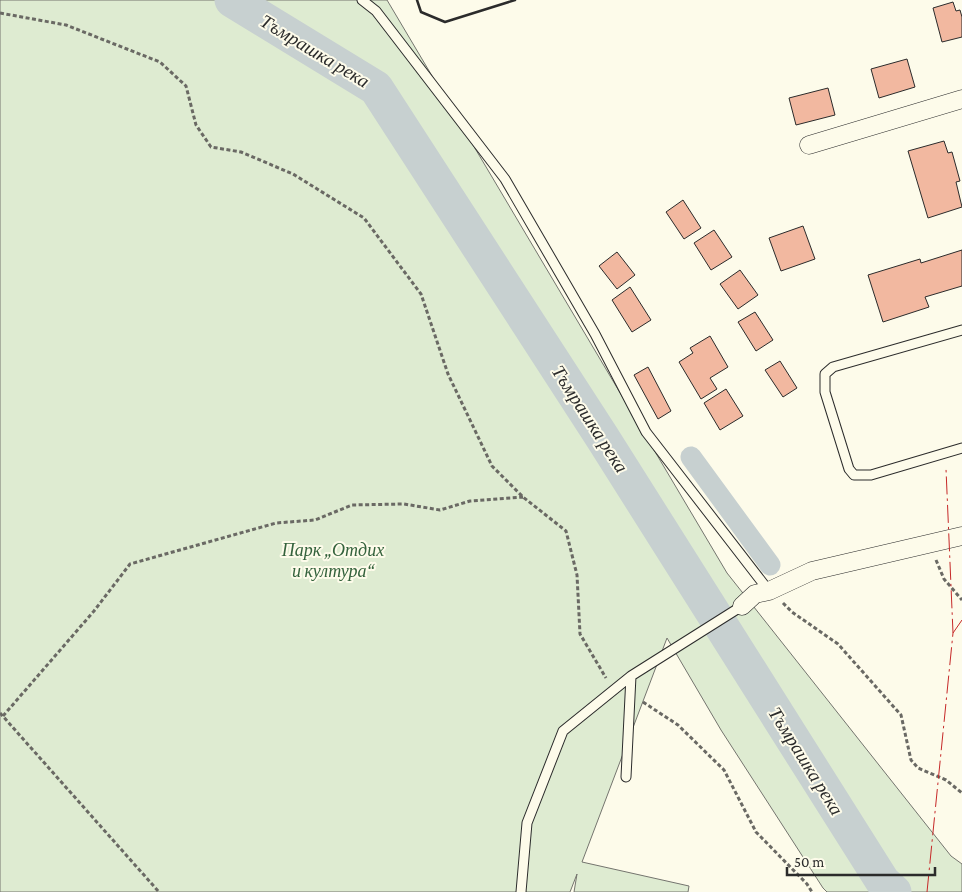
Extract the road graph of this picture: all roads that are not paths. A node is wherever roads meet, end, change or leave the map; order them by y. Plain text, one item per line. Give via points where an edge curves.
1 (362, 0) edge
2 (962, 99) edge
3 (808, 145) dead end
4 (962, 330) edge
5 (962, 448) edge
6 (962, 536) edge
7 (769, 590) junction
8 (742, 606) joint
9 (631, 676) junction
10 (626, 777) dead end
11 (521, 892) edge

1 - 7 lane via 376,11 505,179 595,334 646,432
2 - 3 street
4 - 5 lane via 833,367 825,374 825,392 849,469 854,475 872,475
6 - 7 street via 812,571
7 - 8 street via 755,594
8 - 9 lane
9 - 10 lane
9 - 11 lane via 563,731 527,823

